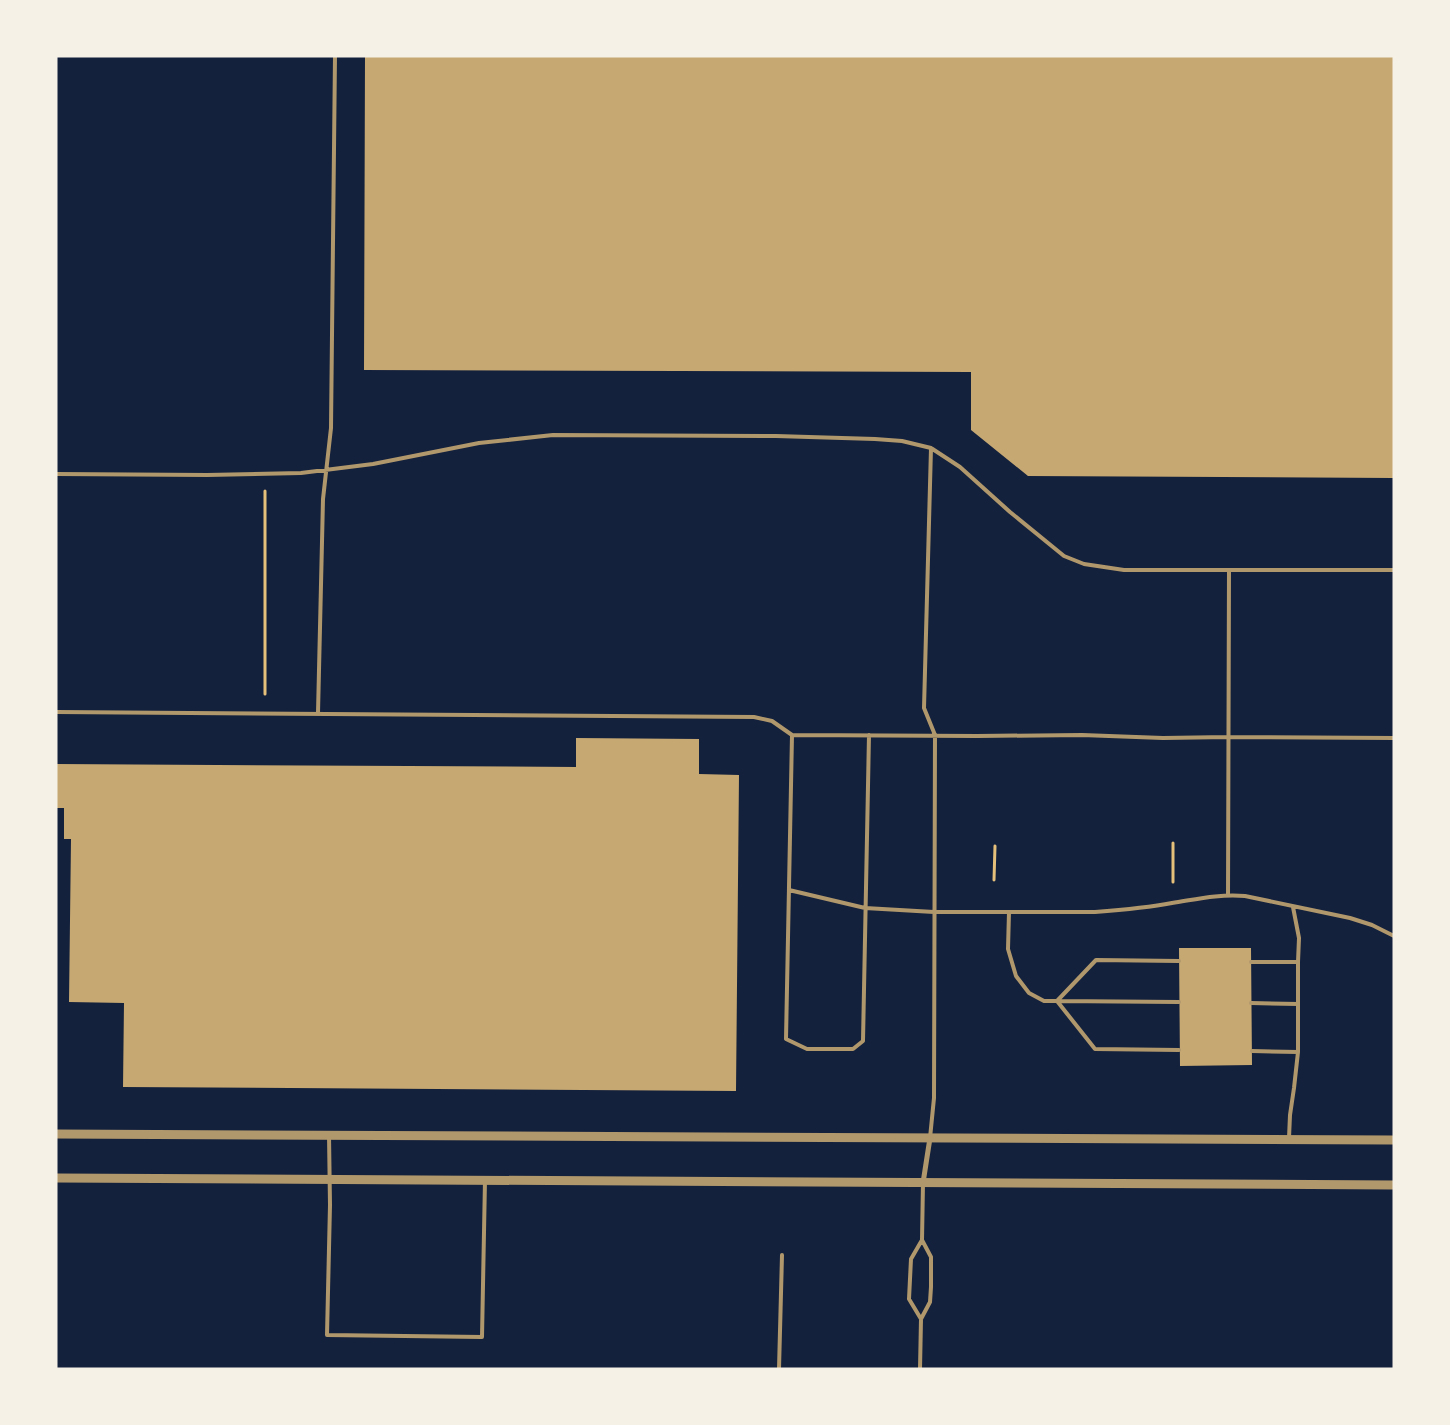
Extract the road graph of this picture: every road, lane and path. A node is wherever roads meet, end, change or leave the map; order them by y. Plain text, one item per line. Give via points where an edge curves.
1 (335, 56) edge
2 (932, 448) junction
3 (326, 471) junction
4 (56, 474) edge
5 (265, 491) dead end
6 (1229, 570) junction
7 (1394, 570) edge
8 (265, 694) dead end
9 (56, 712) edge
10 (318, 714) junction
11 (792, 735) junction
12 (869, 735) junction
13 (935, 735) junction
14 (1228, 737) junction
15 (1394, 738) edge
16 (1173, 843) dead end
17 (995, 846) dead end
18 (994, 880) dead end
19 (1173, 882) dead end
20 (789, 890) junction
21 (1228, 895) junction
22 (1293, 907) junction
23 (865, 908) junction
24 (934, 912) junction
25 (1009, 912) junction
26 (1394, 936) edge
27 (1179, 961) dead end
28 (1252, 962) dead end
29 (1298, 962) junction
30 (1056, 1002) junction
31 (1180, 1002) dead end
32 (1251, 1003) dead end
33 (1298, 1004) junction
34 (1179, 1050) dead end
35 (1252, 1051) dead end
36 (1298, 1052) junction
37 (56, 1134) edge
38 (329, 1135) junction
39 (930, 1138) junction
40 (1289, 1140) junction
41 (1394, 1140) edge
42 (56, 1178) edge
43 (330, 1179) junction
44 (484, 1180) junction
45 (923, 1183) junction
46 (1394, 1185) edge
47 (922, 1240) junction
48 (782, 1255) dead end
49 (921, 1319) junction
50 (779, 1369) edge
51 (920, 1369) edge

1 - 3 lane via 331,428
2 - 3 lane via 875,439 553,435 479,443
2 - 6 lane via 960,467 1064,556 1084,564 1124,570
2 - 13 lane via 924,708
3 - 4 lane via 208,475
3 - 10 lane
5 - 8 path
6 - 7 lane
6 - 14 lane
9 - 10 lane
10 - 11 lane via 754,717 772,721
11 - 12 lane
11 - 20 lane
12 - 13 lane
12 - 23 lane
13 - 14 lane
13 - 24 lane
14 - 15 lane
14 - 21 lane
16 - 19 path
17 - 18 path
20 - 23 lane
20 - 23 lane via 786,1039 807,1049 853,1049 864,1041
21 - 22 lane
21 - 25 lane via 1121,910
22 - 26 lane via 1350,918
22 - 29 lane via 1299,938
23 - 24 lane
24 - 25 lane
24 - 39 lane via 934,1098
25 - 30 lane via 1008,949 1016,976 1029,993 1044,1001
27 - 30 lane via 1096,960
28 - 29 lane
29 - 33 lane
30 - 31 lane
30 - 34 lane via 1095,1049
32 - 33 lane
33 - 36 lane
35 - 36 lane
36 - 40 lane
37 - 38 street
38 - 39 street
38 - 43 lane
39 - 40 street
39 - 45 street
40 - 41 street
42 - 43 street
43 - 44 street
43 - 44 lane via 327,1335 366,1336 482,1336
44 - 45 street
45 - 46 street
45 - 47 lane
47 - 49 lane via 931,1257 930,1302
47 - 49 lane via 911,1259 909,1299
48 - 50 lane
49 - 51 lane

